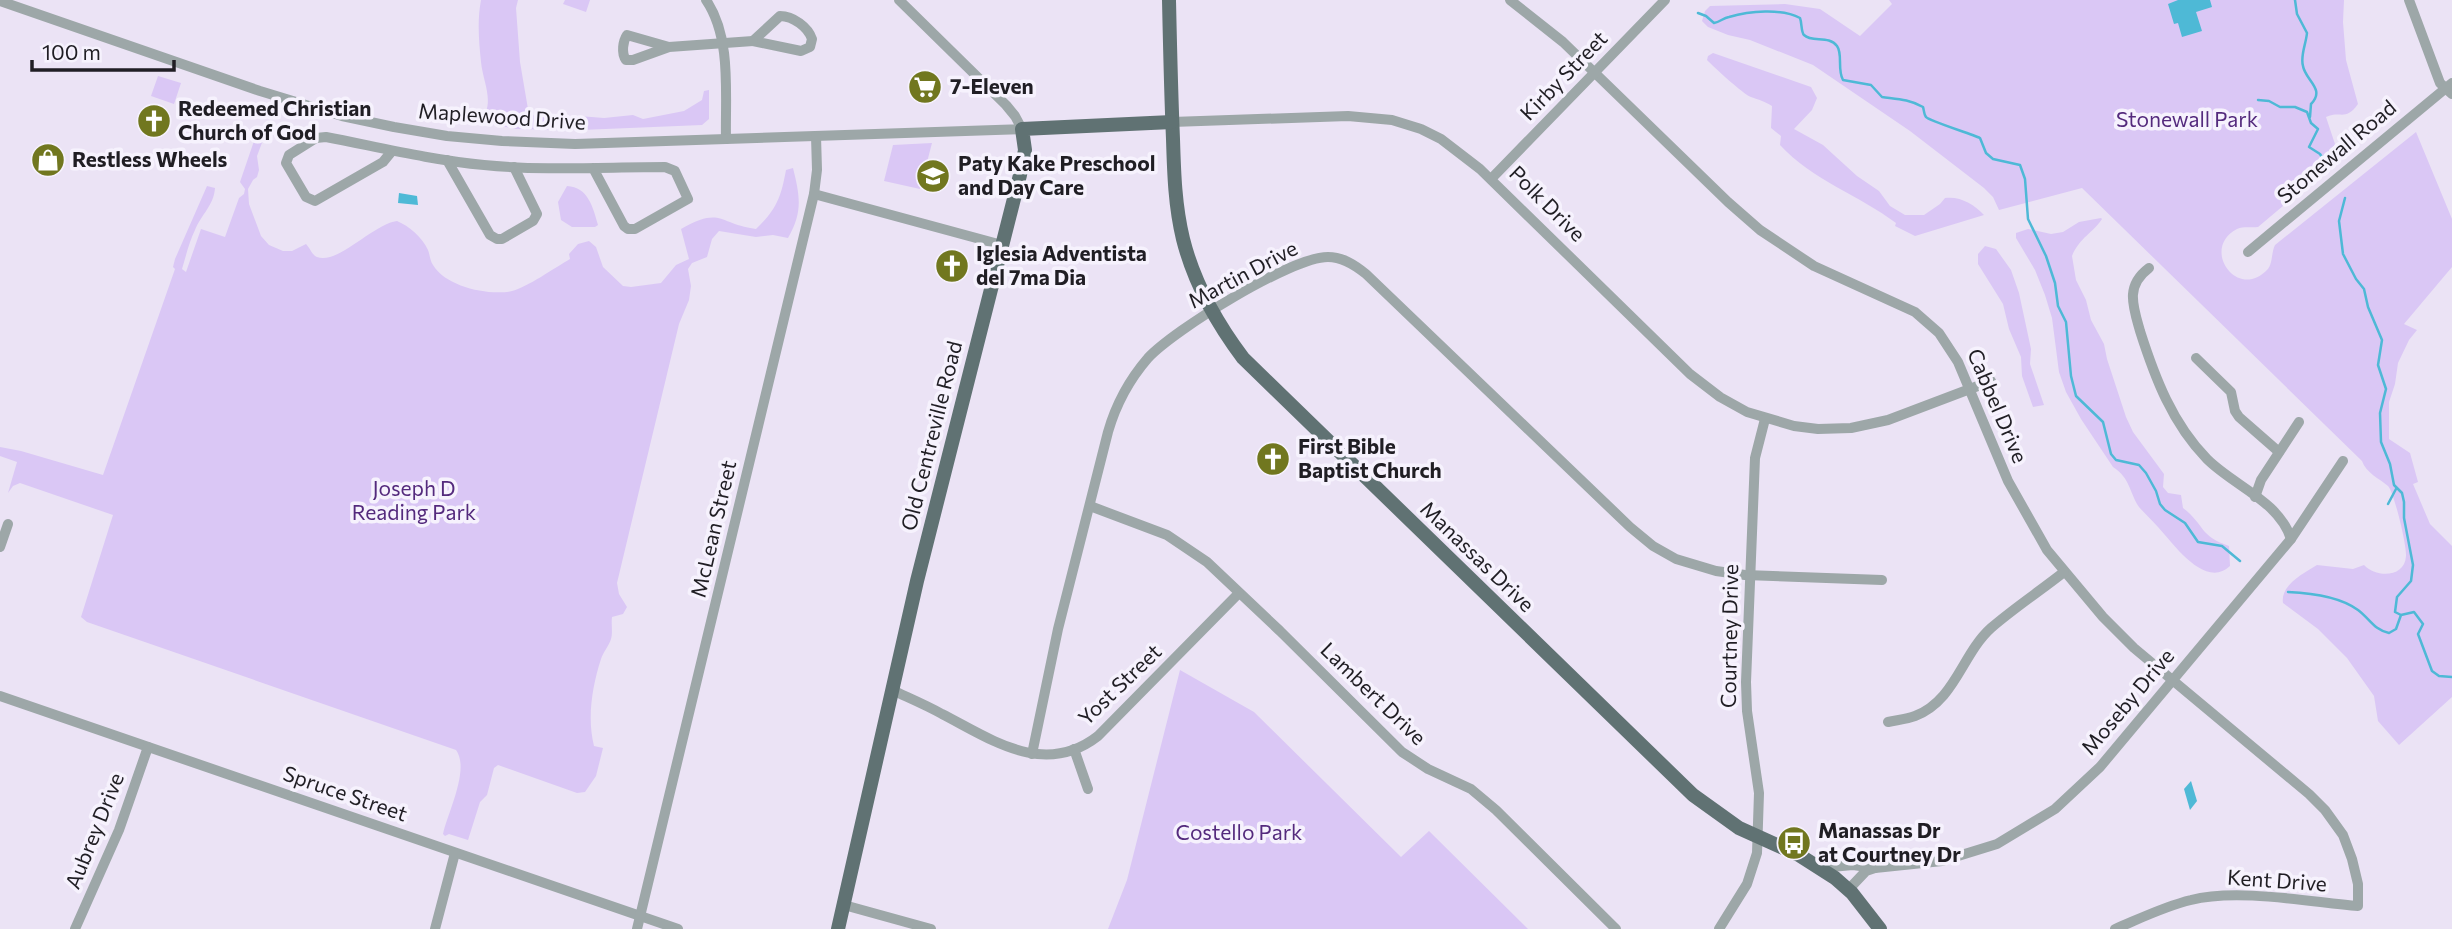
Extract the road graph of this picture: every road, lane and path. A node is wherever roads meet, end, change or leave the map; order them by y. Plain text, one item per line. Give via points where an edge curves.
1 (706, 0) edge
2 (899, 0) edge
3 (1169, 0) edge
4 (1510, 0) edge
5 (1665, 0) edge
6 (2409, 0) edge
7 (0, 1) edge
8 (753, 41) junction
9 (722, 43) junction
10 (669, 47) dead end
11 (1594, 73) junction
12 (2450, 88) edge
13 (1172, 122) junction
14 (1022, 129) junction
15 (427, 133) junction
16 (816, 136) junction
17 (726, 139) junction
18 (392, 151) junction
19 (423, 156) junction
20 (447, 160) junction
21 (514, 167) junction
22 (593, 167) junction
23 (1491, 179) junction
24 (814, 194) junction
25 (1002, 246) junction
26 (2248, 252) dead end
27 (2149, 268) dead end
28 (1212, 311) junction
29 (2196, 358) dead end
30 (1991, 380) dead end
31 (1970, 390) junction
32 (1765, 419) junction
33 (2299, 422) dead end
34 (2279, 452) junction
35 (2343, 461) dead end
36 (2255, 497) junction
37 (1090, 506) junction
38 (8, 524) dead end
39 (2291, 539) junction
40 (0, 547) edge
41 (2064, 572) junction
42 (1750, 575) junction
43 (1882, 580) dead end
44 (1239, 593) junction
45 (2172, 680) junction
46 (892, 690) junction
47 (0, 696) edge
48 (1888, 722) dead end
49 (149, 747) junction
50 (1074, 749) junction
51 (1032, 754) junction
52 (1088, 789) dead end
53 (1757, 837) junction
54 (455, 853) junction
55 (1820, 868) junction
56 (1875, 868) junction
57 (1849, 890) junction
58 (844, 905) junction
59 (2358, 906) joint
60 (641, 916) junction
61 (76, 927) edge
62 (89, 929) edge
63 (435, 929) edge
64 (637, 929) edge
65 (678, 929) edge
66 (838, 929) edge
67 (931, 929) edge
68 (1616, 929) edge
69 (1718, 929) edge
70 (1880, 929) edge
71 (2115, 929) edge

1 - 9 street
2 - 14 street via 1006,105
3 - 13 main road, Manassas Drive
4 - 11 street, Cabbel Drive
5 - 11 street, Kirby Street
6 - 12 street via 2440,83
7 - 15 street, Maplewood Drive via 288,100
8 - 8 street via 801,51 810,47 812,38 809,30 780,16
8 - 9 street
9 - 10 street
9 - 17 street
11 - 23 street, Kirby Street
11 - 31 street, Cabbel Drive via 1760,230 1814,266 1925,320 1951,348
12 - 26 street, Stonewall Road
13 - 14 main road, Polk Drive
13 - 23 street, Polk Drive via 1392,120 1441,139
13 - 28 main road, Manassas Drive via 1181,229 1195,276
14 - 16 street, Maplewood Drive
14 - 25 main road, Old Centreville Road via 1023,162
15 - 17 street, Maplewood Drive via 540,144
15 - 19 street
16 - 17 street, Maplewood Drive
16 - 24 street, McLean Street
18 - 18 street via 383,162 316,201 306,197 286,163 289,155 321,137
18 - 19 street
19 - 20 street
20 - 21 street
20 - 21 street via 497,239 533,221 537,214
21 - 22 street
22 - 22 street via 628,229 688,198 672,168
23 - 32 street, Polk Drive via 1690,374 1730,403
24 - 25 street
24 - 60 street, McLean Street
25 - 46 main road, Old Centreville Road
27 - 36 street via 2134,286 2132,301 2167,403 2206,457
28 - 37 street, Martin Drive via 1163,344 1127,386 1111,421
28 - 42 street, Martin Drive via 1301,262 1328,257 1352,264 1653,546 1693,566
28 - 53 main road, Manassas Drive via 1243,358 1693,795 1726,821
29 - 34 street via 2231,392 2239,417
30 - 31 street, Polk Drive
31 - 32 street, Polk Drive via 1888,420 1851,428 1811,428
31 - 41 street, Cabbel Drive via 2008,481
32 - 42 street, Courtney Drive via 1755,458
33 - 34 street
34 - 36 street
35 - 39 street, Moseby Drive
36 - 39 street via 2283,520
37 - 44 street, Lambert Drive via 1167,535 1207,562
37 - 51 street, Martin Drive
38 - 40 street
39 - 45 street, Moseby Drive
41 - 45 street, Cabbel Drive via 2126,640
41 - 48 street via 1990,629 1937,702 1914,716
42 - 43 street, Martin Drive
42 - 53 street, Courtney Drive via 1746,682 1759,793
44 - 50 street, Yost Street via 1098,736
44 - 68 street, Lambert Drive via 1402,752 1471,789
45 - 56 street, Moseby Drive via 2100,767 2040,819 1971,853
45 - 59 street, Cabbel Drive via 2325,810 2353,859
46 - 51 street, Yost Street via 999,745
46 - 58 main road, Old Centreville Road
47 - 49 street, Spruce Street
49 - 54 street, Spruce Street
49 - 61 street, Aubrey Drive
50 - 51 street, Yost Street
50 - 52 street
53 - 55 main road, Manassas Drive
53 - 69 street, Courtney Drive via 1756,859 1747,884
54 - 60 street, Spruce Street
54 - 63 street
55 - 56 street, Moseby Drive
55 - 57 main road, Manassas Drive
56 - 57 street via 1866,871
57 - 70 main road, Manassas Drive
58 - 66 main road, Old Centreville Road
58 - 67 street
59 - 71 street, Kent Drive via 2212,896
60 - 64 street, McLean Street
60 - 65 street, Spruce Street
61 - 62 street

